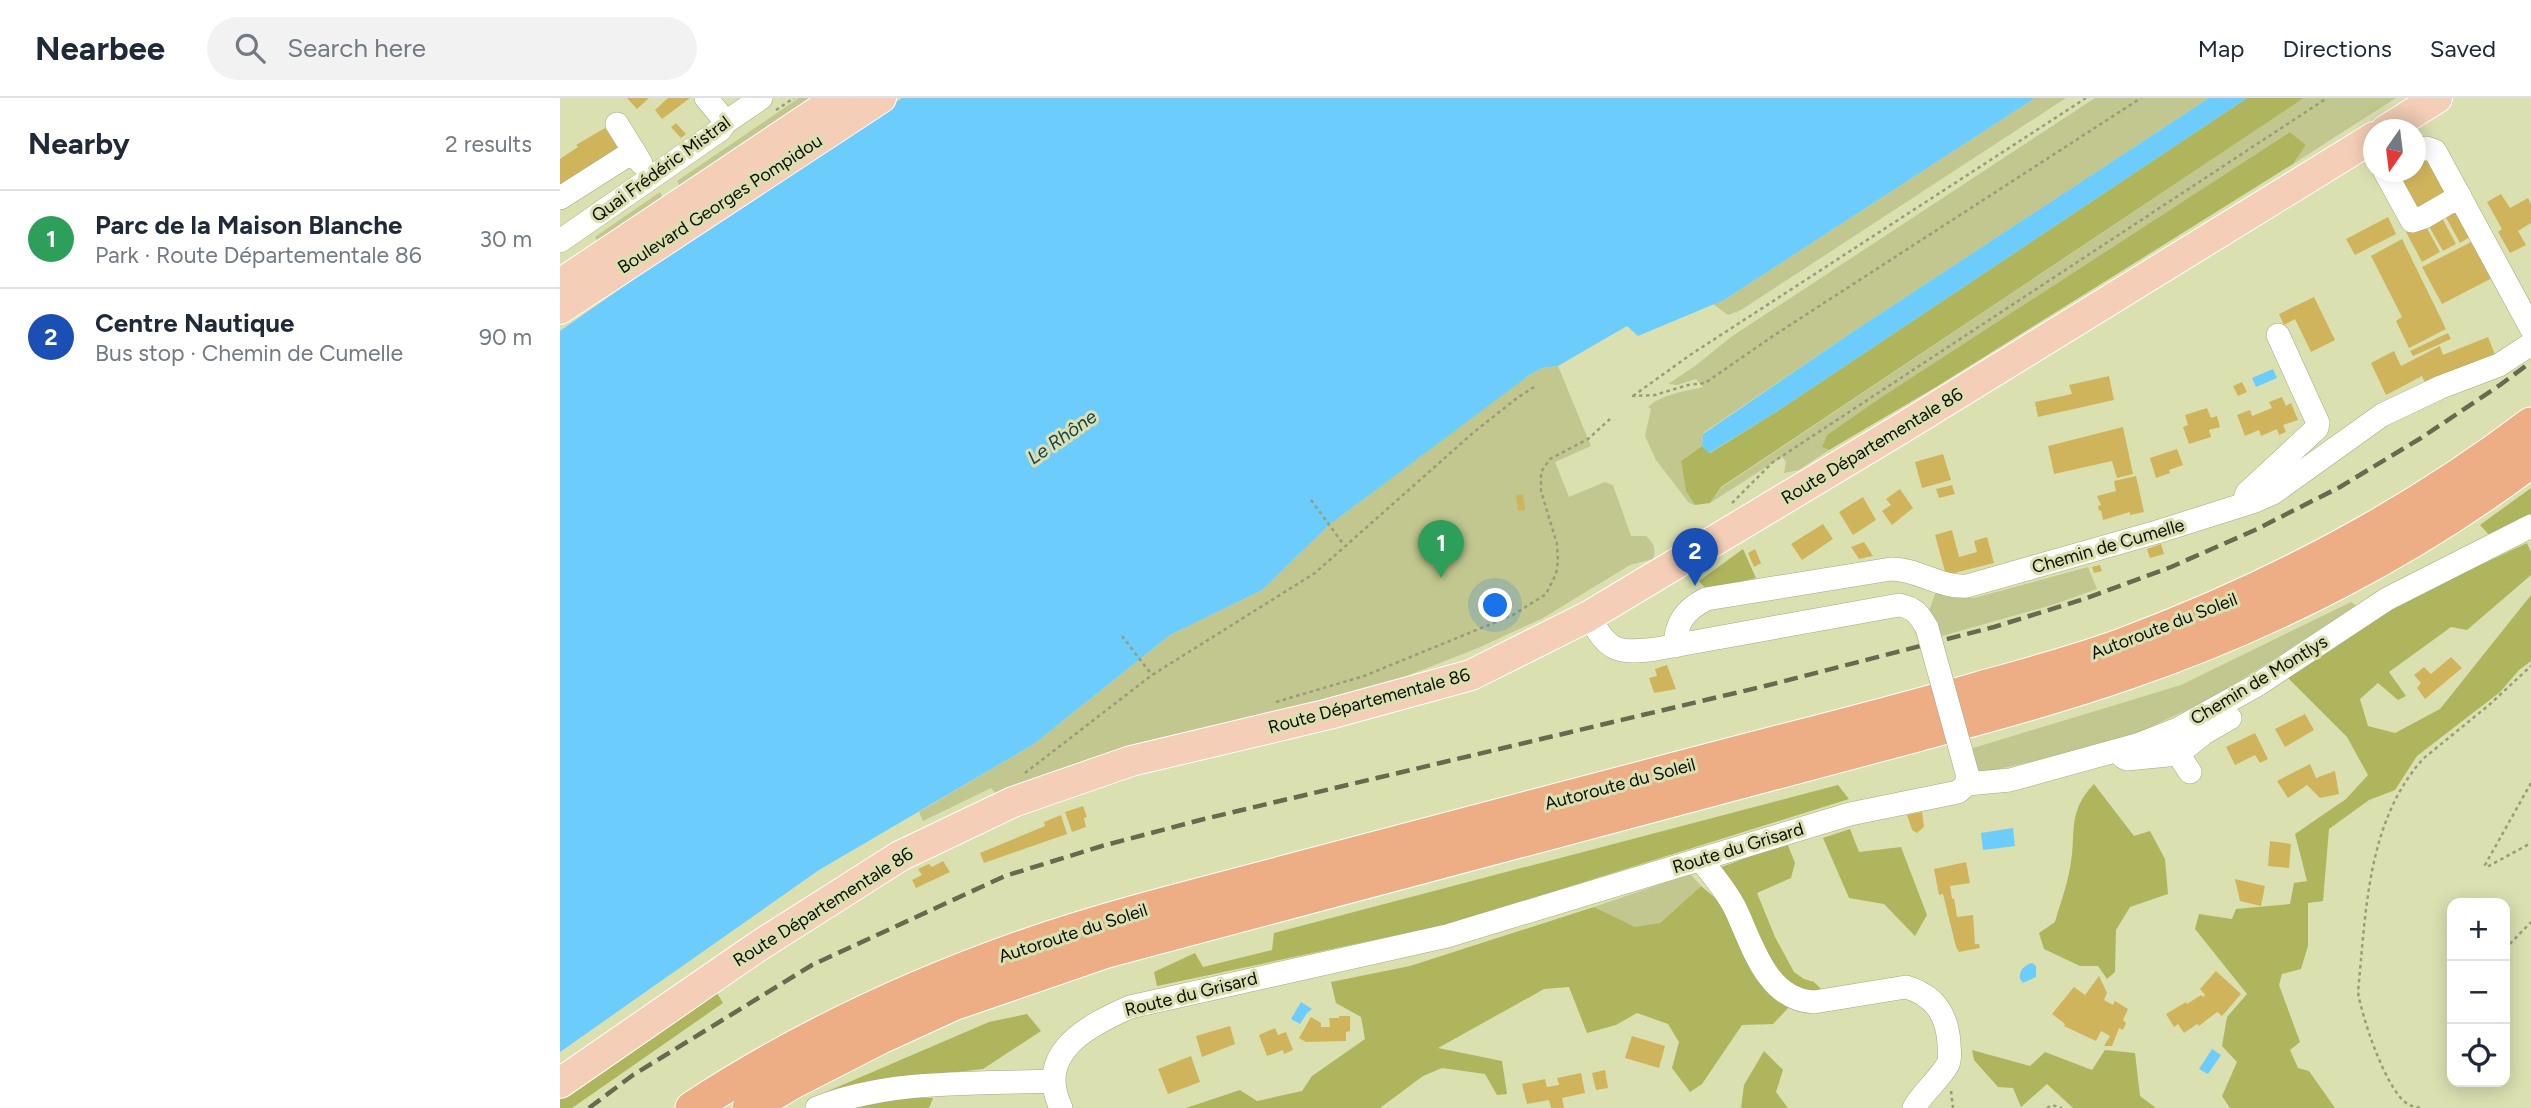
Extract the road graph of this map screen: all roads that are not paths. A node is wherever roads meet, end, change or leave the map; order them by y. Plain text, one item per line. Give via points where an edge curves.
1 (706, 98) edge
2 (761, 98) edge
3 (838, 98) edge
4 (881, 98) edge
5 (2437, 98) edge
6 (2405, 119) edge
7 (726, 122) junction
8 (617, 124) dead end
9 (2363, 146) edge
10 (2426, 148) edge
11 (634, 151) junction
12 (651, 178) junction
13 (2391, 182) edge
14 (2460, 195) junction
15 (560, 198) edge
16 (560, 241) edge
17 (560, 284) edge
18 (560, 309) edge
19 (2531, 328) edge
20 (2278, 335) dead end
21 (2531, 344) edge
22 (2531, 424) edge
23 (2531, 461) edge
24 (2243, 505) junction
25 (2531, 526) edge
26 (1589, 616) junction
27 (1675, 646) junction
28 (2256, 704) dead end
29 (2112, 752) junction
30 (1967, 779) junction
31 (1700, 859) junction
32 (1053, 1081) junction
33 (560, 1083) edge
34 (692, 1108) edge
35 (749, 1108) edge
36 (817, 1108) edge
37 (1061, 1108) edge
38 (1914, 1108) edge

1 - 7 street
2 - 7 street, Quai Frédéric Mistral
3 - 17 main road, Boulevard Georges Pompidou
4 - 18 main road, Boulevard Georges Pompidou
5 - 6 main road, Route Départementale 86
7 - 12 street, Quai Frédéric Mistral
8 - 11 street
9 - 26 main road, Route Départementale 86
10 - 14 street via 2435,151
11 - 12 street
11 - 15 street
12 - 16 street, Quai Frédéric Mistral
13 - 14 street via 2412,221
14 - 19 street
20 - 24 street via 2319,423 2247,493
21 - 24 street, Chemin de Cumelle via 2499,365 2382,415 2273,493
22 - 34 highway, Autoroute du Soleil via 2458,477 2318,560 2117,646 1913,707 1097,923 945,977 863,1013 780,1054
23 - 35 highway, Autoroute du Soleil via 2430,528 2333,584 2269,616 2139,669 2045,700 1108,951 954,1004 880,1037
24 - 27 street, Chemin de Cumelle via 1967,586 1891,569 1706,599 1684,614
25 - 29 street, Chemin de Montlys via 2387,599 2219,708 2165,734
26 - 27 street via 1606,643 1618,650
26 - 33 main road, Route Départementale 86 via 1471,675 1131,761 1013,802 900,856 757,947
27 - 30 street, bridge via 1899,605 1911,607 1927,628
28 - 29 street via 2204,733 2184,763 2127,759
29 - 30 street, Chemin de Montlys via 2010,780
30 - 31 street, Route du Grisard via 1958,792 1850,814
31 - 32 street, Route du Grisard via 1447,936 1130,1007 1070,1043 1060,1054
31 - 38 street via 1734,905 1756,959 1777,986 1801,1002 1906,987 1932,999 1948,1031 1948,1063
32 - 36 street via 879,1091
32 - 37 street

